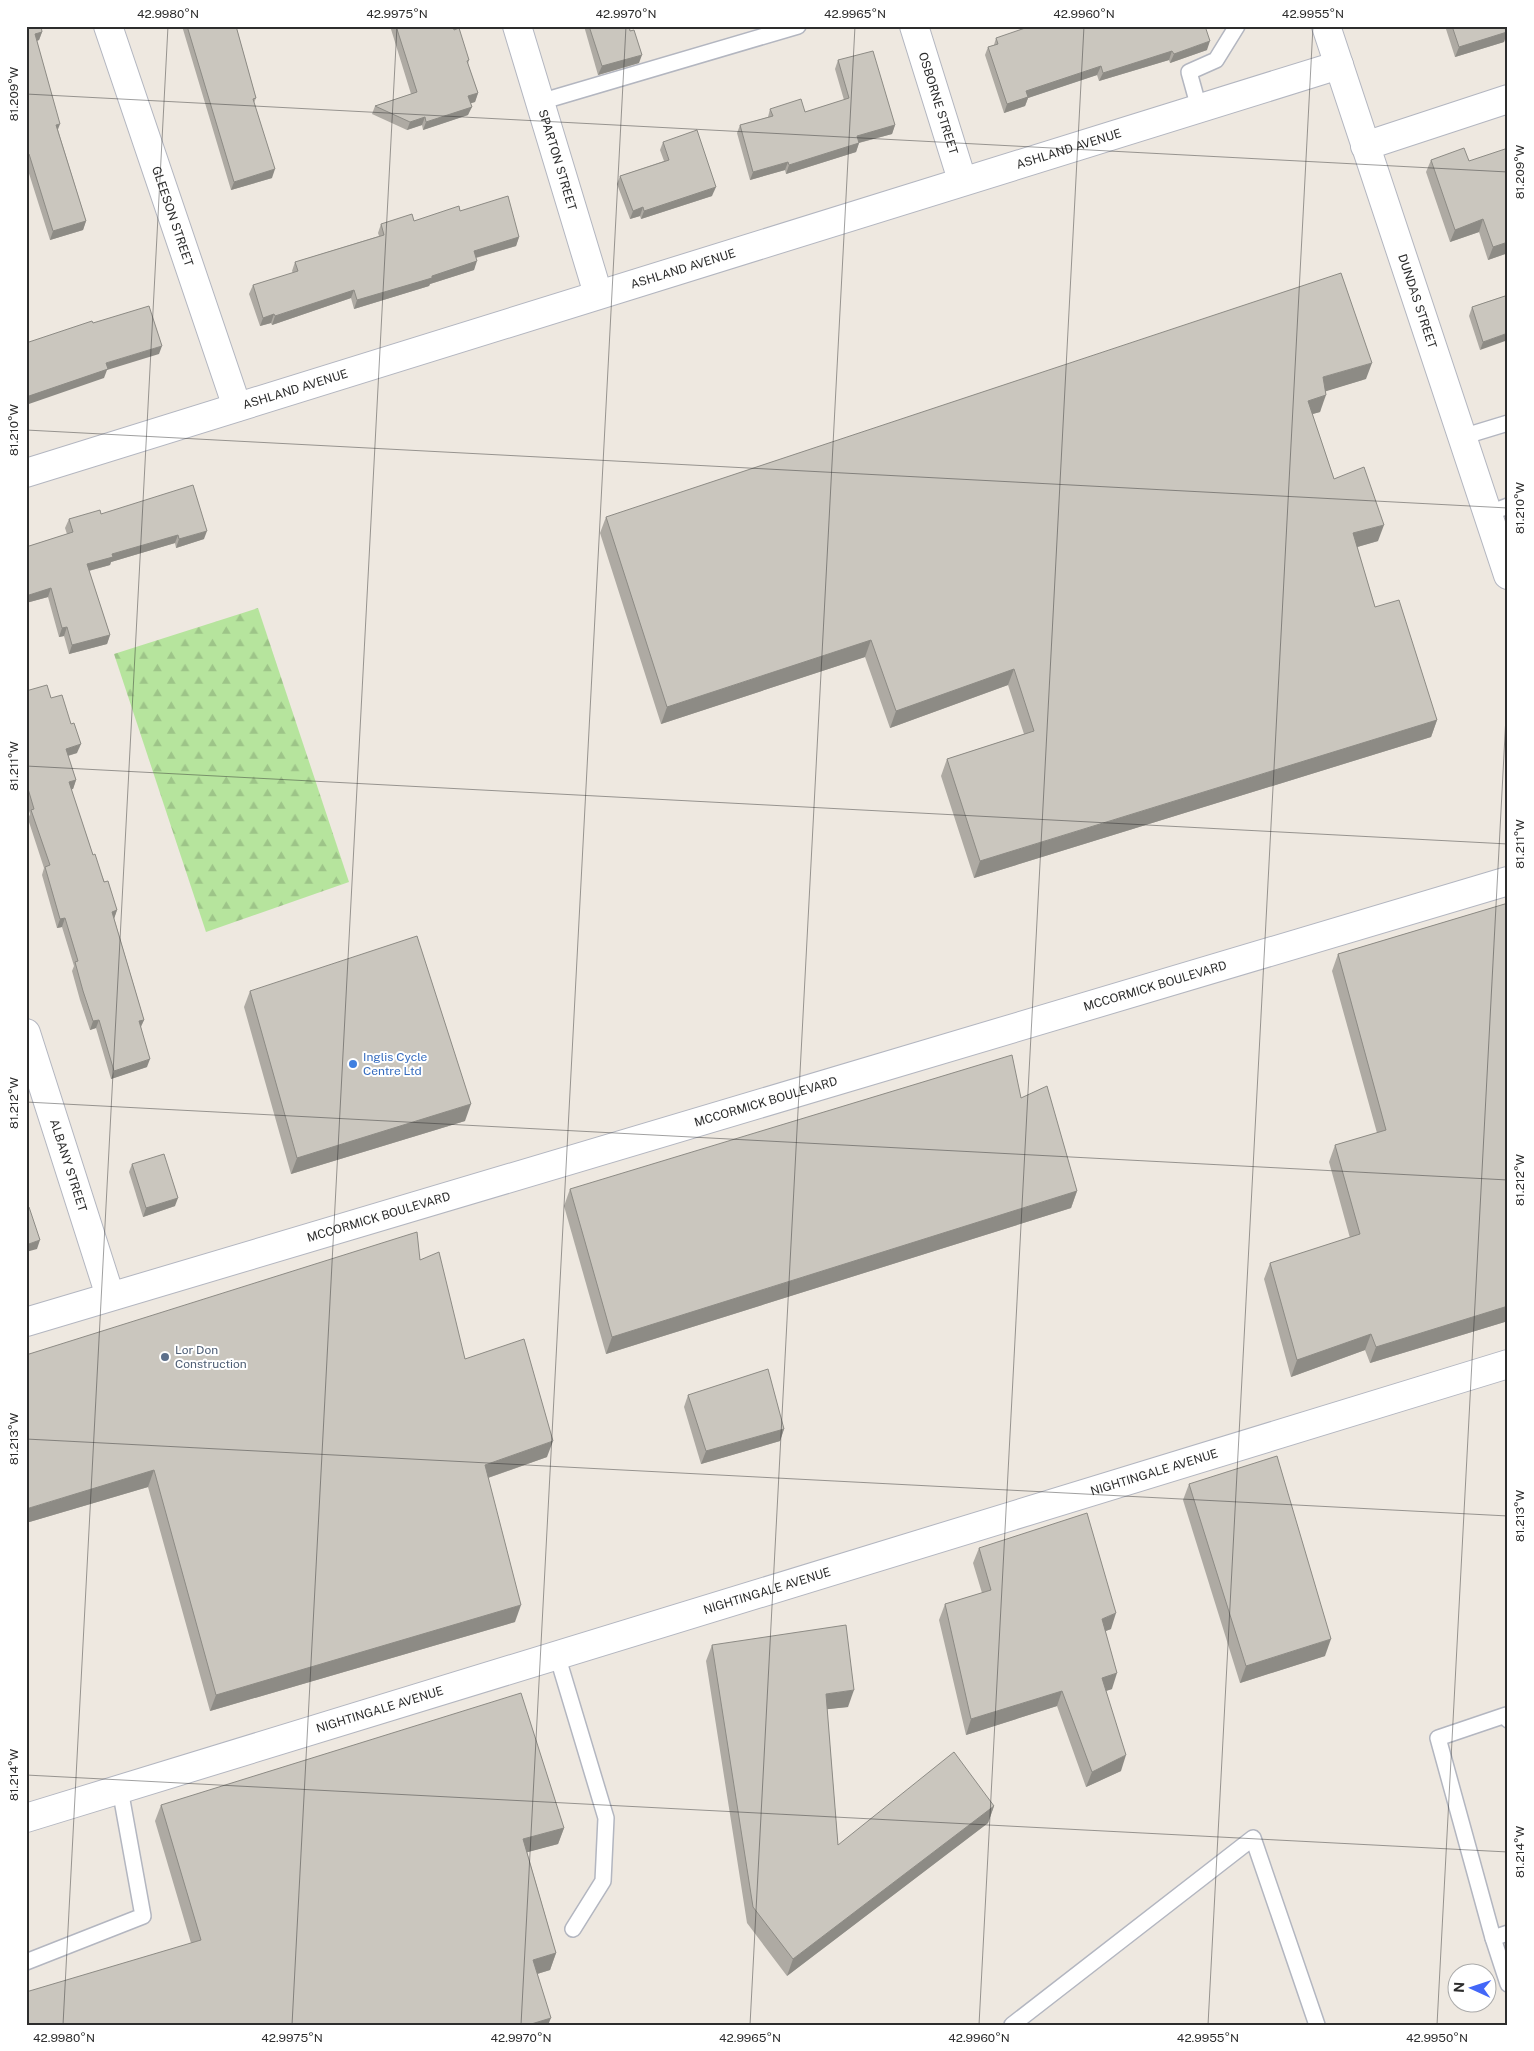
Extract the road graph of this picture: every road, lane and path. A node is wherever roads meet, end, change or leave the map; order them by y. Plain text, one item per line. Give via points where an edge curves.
1 (108, 26) edge
2 (517, 26) edge
3 (798, 26) edge
4 (914, 26) edge
5 (1237, 26) edge
6 (1326, 26) edge
7 (1339, 65) junction
8 (1508, 99) edge
9 (540, 102) junction
10 (1199, 108) junction
11 (1365, 146) junction
12 (962, 180) junction
13 (598, 294) junction
14 (237, 407) junction
15 (1508, 423) edge
16 (1462, 436) junction
17 (26, 473) edge
18 (1497, 510) edge
19 (1508, 575) edge
20 (1508, 882) edge
21 (26, 1033) edge
22 (110, 1296) junction
23 (26, 1322) edge
24 (1508, 1364) edge
25 (557, 1655) junction
26 (1508, 1720) edge
27 (120, 1789) junction
28 (26, 1818) edge
29 (573, 1929) dead end
30 (1508, 1933) edge
31 (1493, 1938) junction
32 (26, 1962) edge
33 (1508, 1984) edge
34 (1012, 2025) edge
35 (1317, 2025) edge

1 - 14 street, GLEESON STREET
2 - 9 street, SPARTON STREET
3 - 9 lane
4 - 12 street, OSBORNE STREET
5 - 10 lane via 1216,60 1189,72
6 - 7 street, DUNDAS STREET
7 - 10 street, ASHLAND AVENUE
7 - 11 street, DUNDAS STREET
8 - 11 street
9 - 13 street, SPARTON STREET
10 - 12 street, ASHLAND AVENUE
11 - 16 street, DUNDAS STREET
12 - 13 street, ASHLAND AVENUE
13 - 14 street, ASHLAND AVENUE
14 - 17 street, ASHLAND AVENUE
15 - 16 lane
16 - 18 street, DUNDAS STREET
18 - 19 street, DUNDAS STREET
20 - 22 street, MCCORMICK BOULEVARD
21 - 22 street, ALBANY STREET
22 - 23 street, MCCORMICK BOULEVARD
24 - 25 street, NIGHTINGALE AVENUE
25 - 27 street, NIGHTINGALE AVENUE
25 - 29 lane via 606,1818 603,1881
26 - 31 lane via 1506,1715 1438,1738
27 - 28 street, NIGHTINGALE AVENUE
27 - 32 lane via 143,1916
30 - 31 lane
31 - 33 lane
34 - 35 lane via 1253,1838

